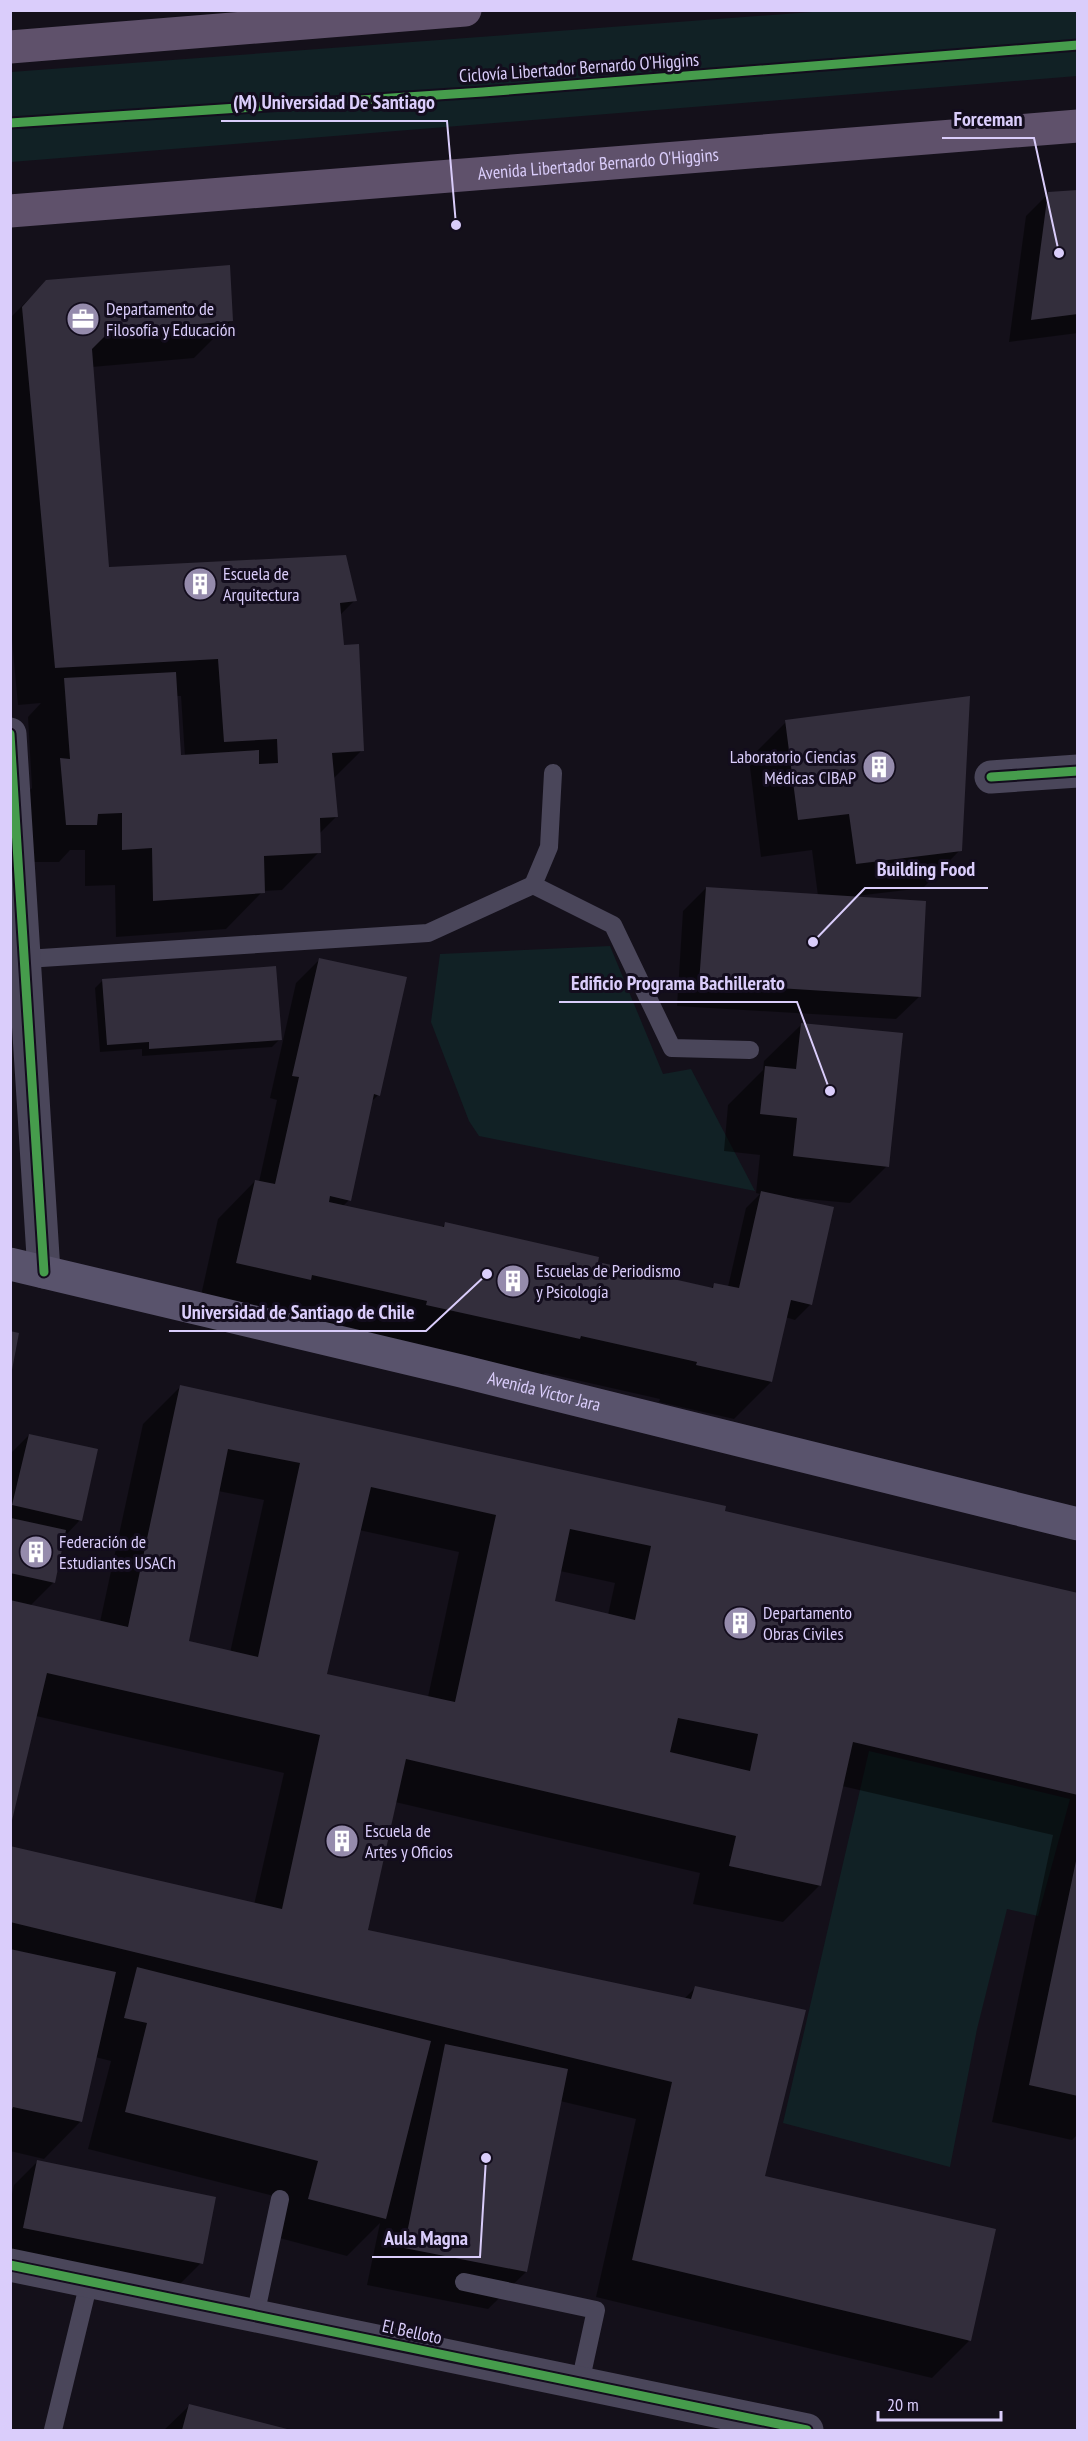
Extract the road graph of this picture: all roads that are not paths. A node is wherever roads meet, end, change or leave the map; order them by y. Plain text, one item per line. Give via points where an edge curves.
1 (465, 10) edge
2 (10, 47) edge
3 (1077, 126) edge
4 (10, 211) edge
5 (10, 734) edge
6 (1077, 771) edge
7 (553, 773) dead end
8 (991, 777) dead end
9 (533, 885) junction
10 (26, 959) junction
11 (750, 1050) dead end
12 (10, 1264) edge
13 (44, 1272) junction
14 (1077, 1524) edge
15 (280, 2199) dead end
16 (10, 2265) edge
17 (89, 2282) junction
18 (464, 2282) dead end
19 (255, 2316) junction
20 (580, 2383) junction
21 (53, 2430) edge
22 (807, 2430) edge

1 - 2 main road
3 - 4 main road, Avenida Libertador Bernardo O'Higgins
5 - 10 street
6 - 8 street
7 - 9 lane via 549,847
9 - 10 lane via 428,933
9 - 11 lane via 613,926 672,1048
10 - 13 street
12 - 13 main road, Avenida Víctor Jara
13 - 14 main road, Avenida Víctor Jara
15 - 19 lane
16 - 17 street, El Belloto
17 - 19 street, El Belloto
17 - 21 lane
18 - 20 lane via 596,2310
19 - 20 street, El Belloto
20 - 22 street, El Belloto

